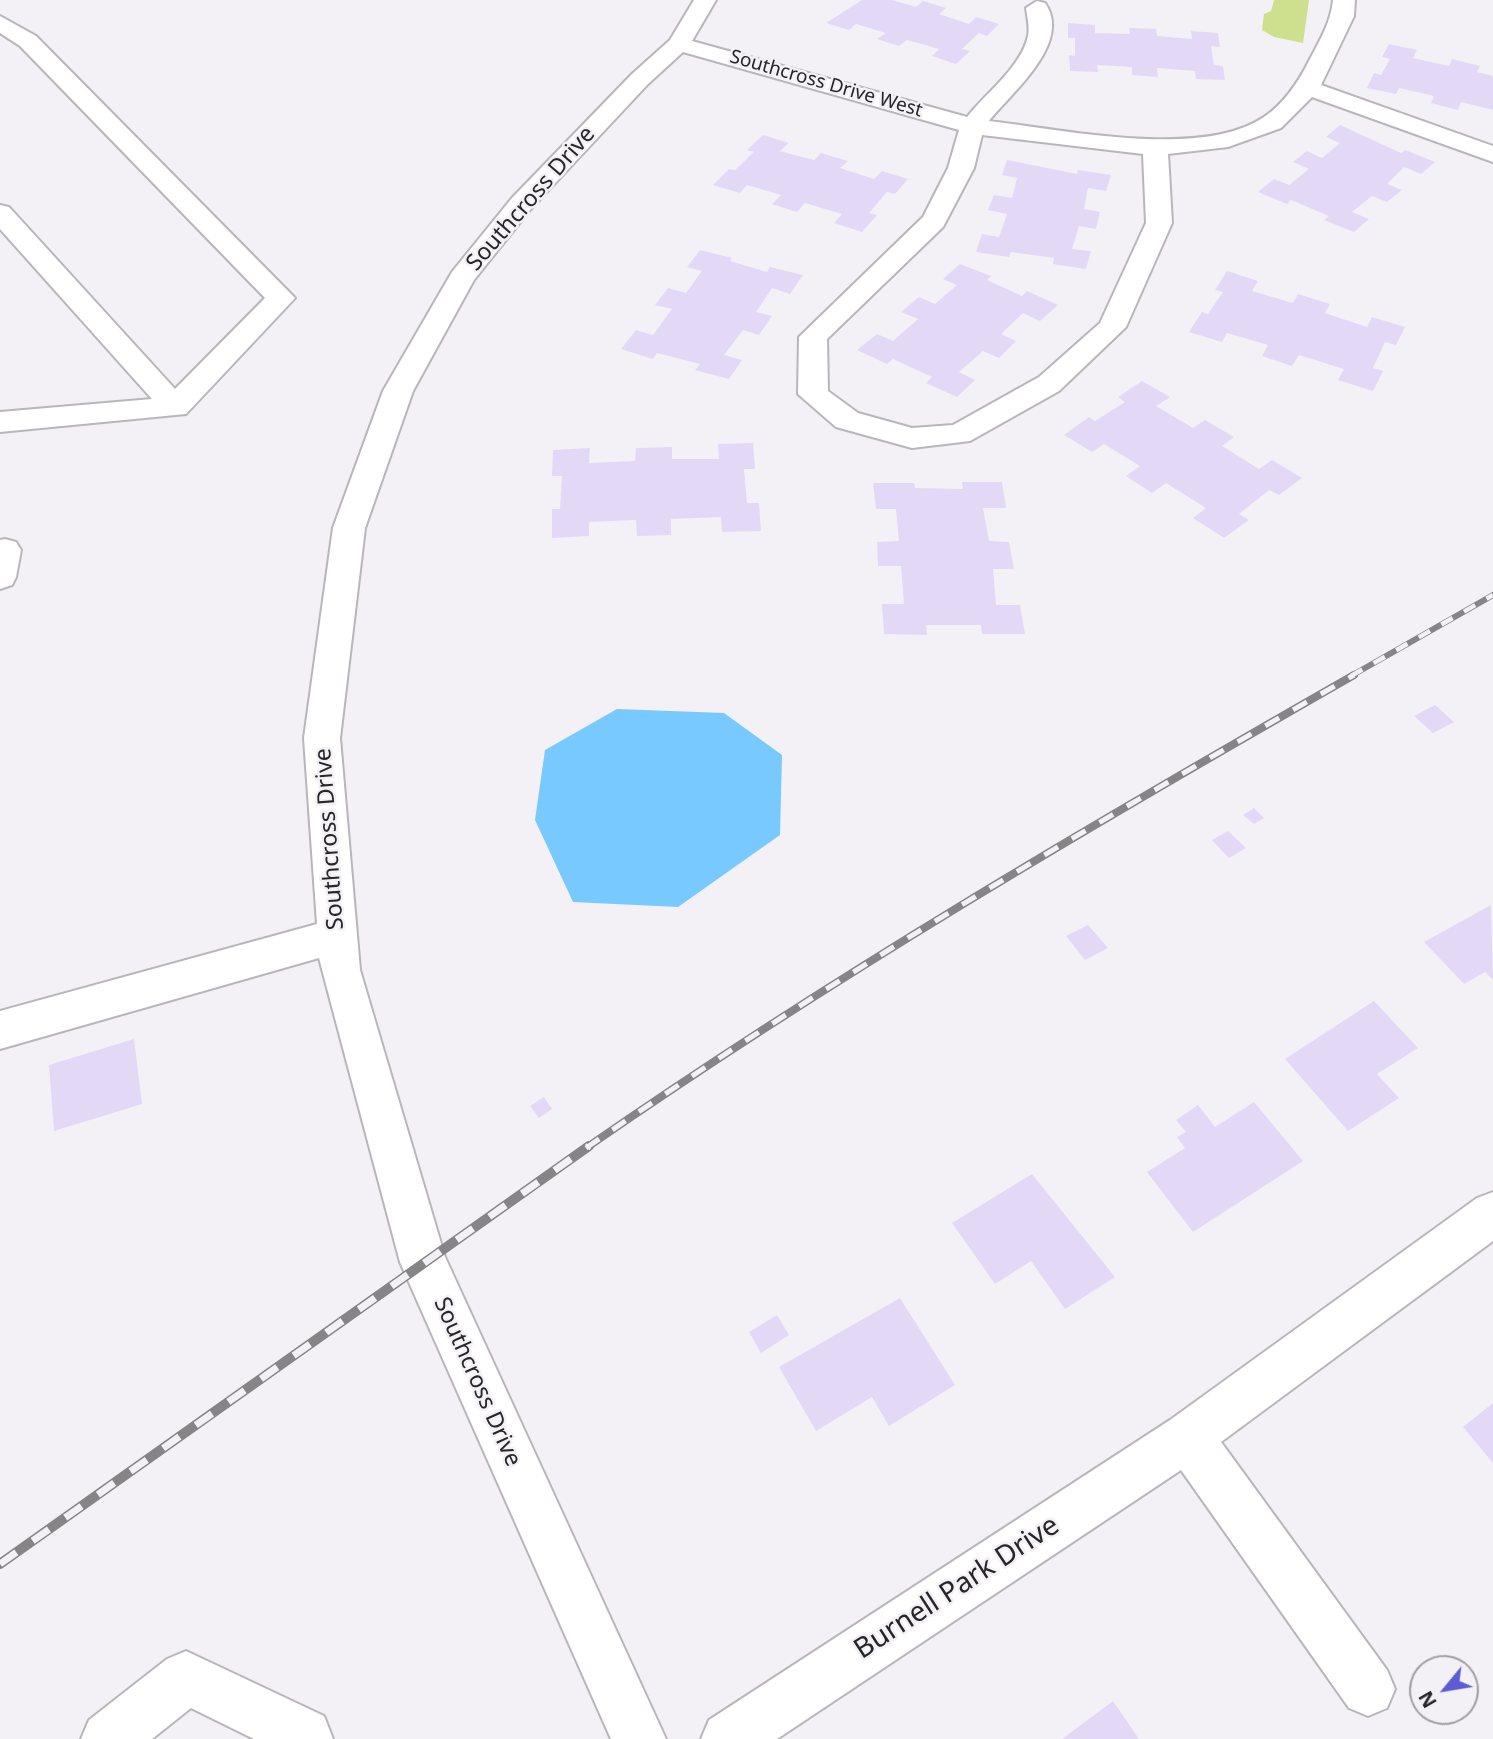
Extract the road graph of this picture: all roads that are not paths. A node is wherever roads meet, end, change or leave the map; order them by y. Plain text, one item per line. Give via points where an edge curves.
1 (705, 0) edge
2 (1344, 0) edge
3 (1037, 8) dead end
4 (0, 23) edge
5 (679, 44) junction
6 (1308, 88) junction
7 (972, 126) junction
8 (1155, 148) junction
9 (1493, 154) edge
10 (0, 213) edge
11 (175, 407) junction
12 (0, 422) edge
13 (338, 935) junction
14 (0, 1030) edge
15 (1493, 1214) edge
16 (1187, 1437) junction
17 (1368, 1689) dead end
18 (108, 1739) edge
19 (306, 1739) edge
20 (639, 1739) edge
21 (727, 1739) edge

1 - 5 street, Southcross Drive
2 - 6 street, Southcross Drive West via 1343,16
3 - 7 street via 1040,36 1019,76
4 - 11 street via 28,41 281,298
5 - 7 street, Southcross Drive West
5 - 13 street, Southcross Drive via 521,204 462,278 398,391 349,528 322,738
6 - 8 street, Southcross Drive West via 1272,123 1228,140
6 - 9 street
7 - 8 street, Southcross Drive West
7 - 8 street via 961,168 934,221 813,337 813,394 847,420 912,438 959,434 1049,384 1112,327 1118,316 1159,223
10 - 11 street
11 - 12 street
13 - 14 street
13 - 20 street, Southcross Drive via 340,970 423,1262
15 - 16 street, Burnell Park Drive
16 - 17 street
16 - 21 street, Burnell Park Drive
18 - 19 street via 186,1678

